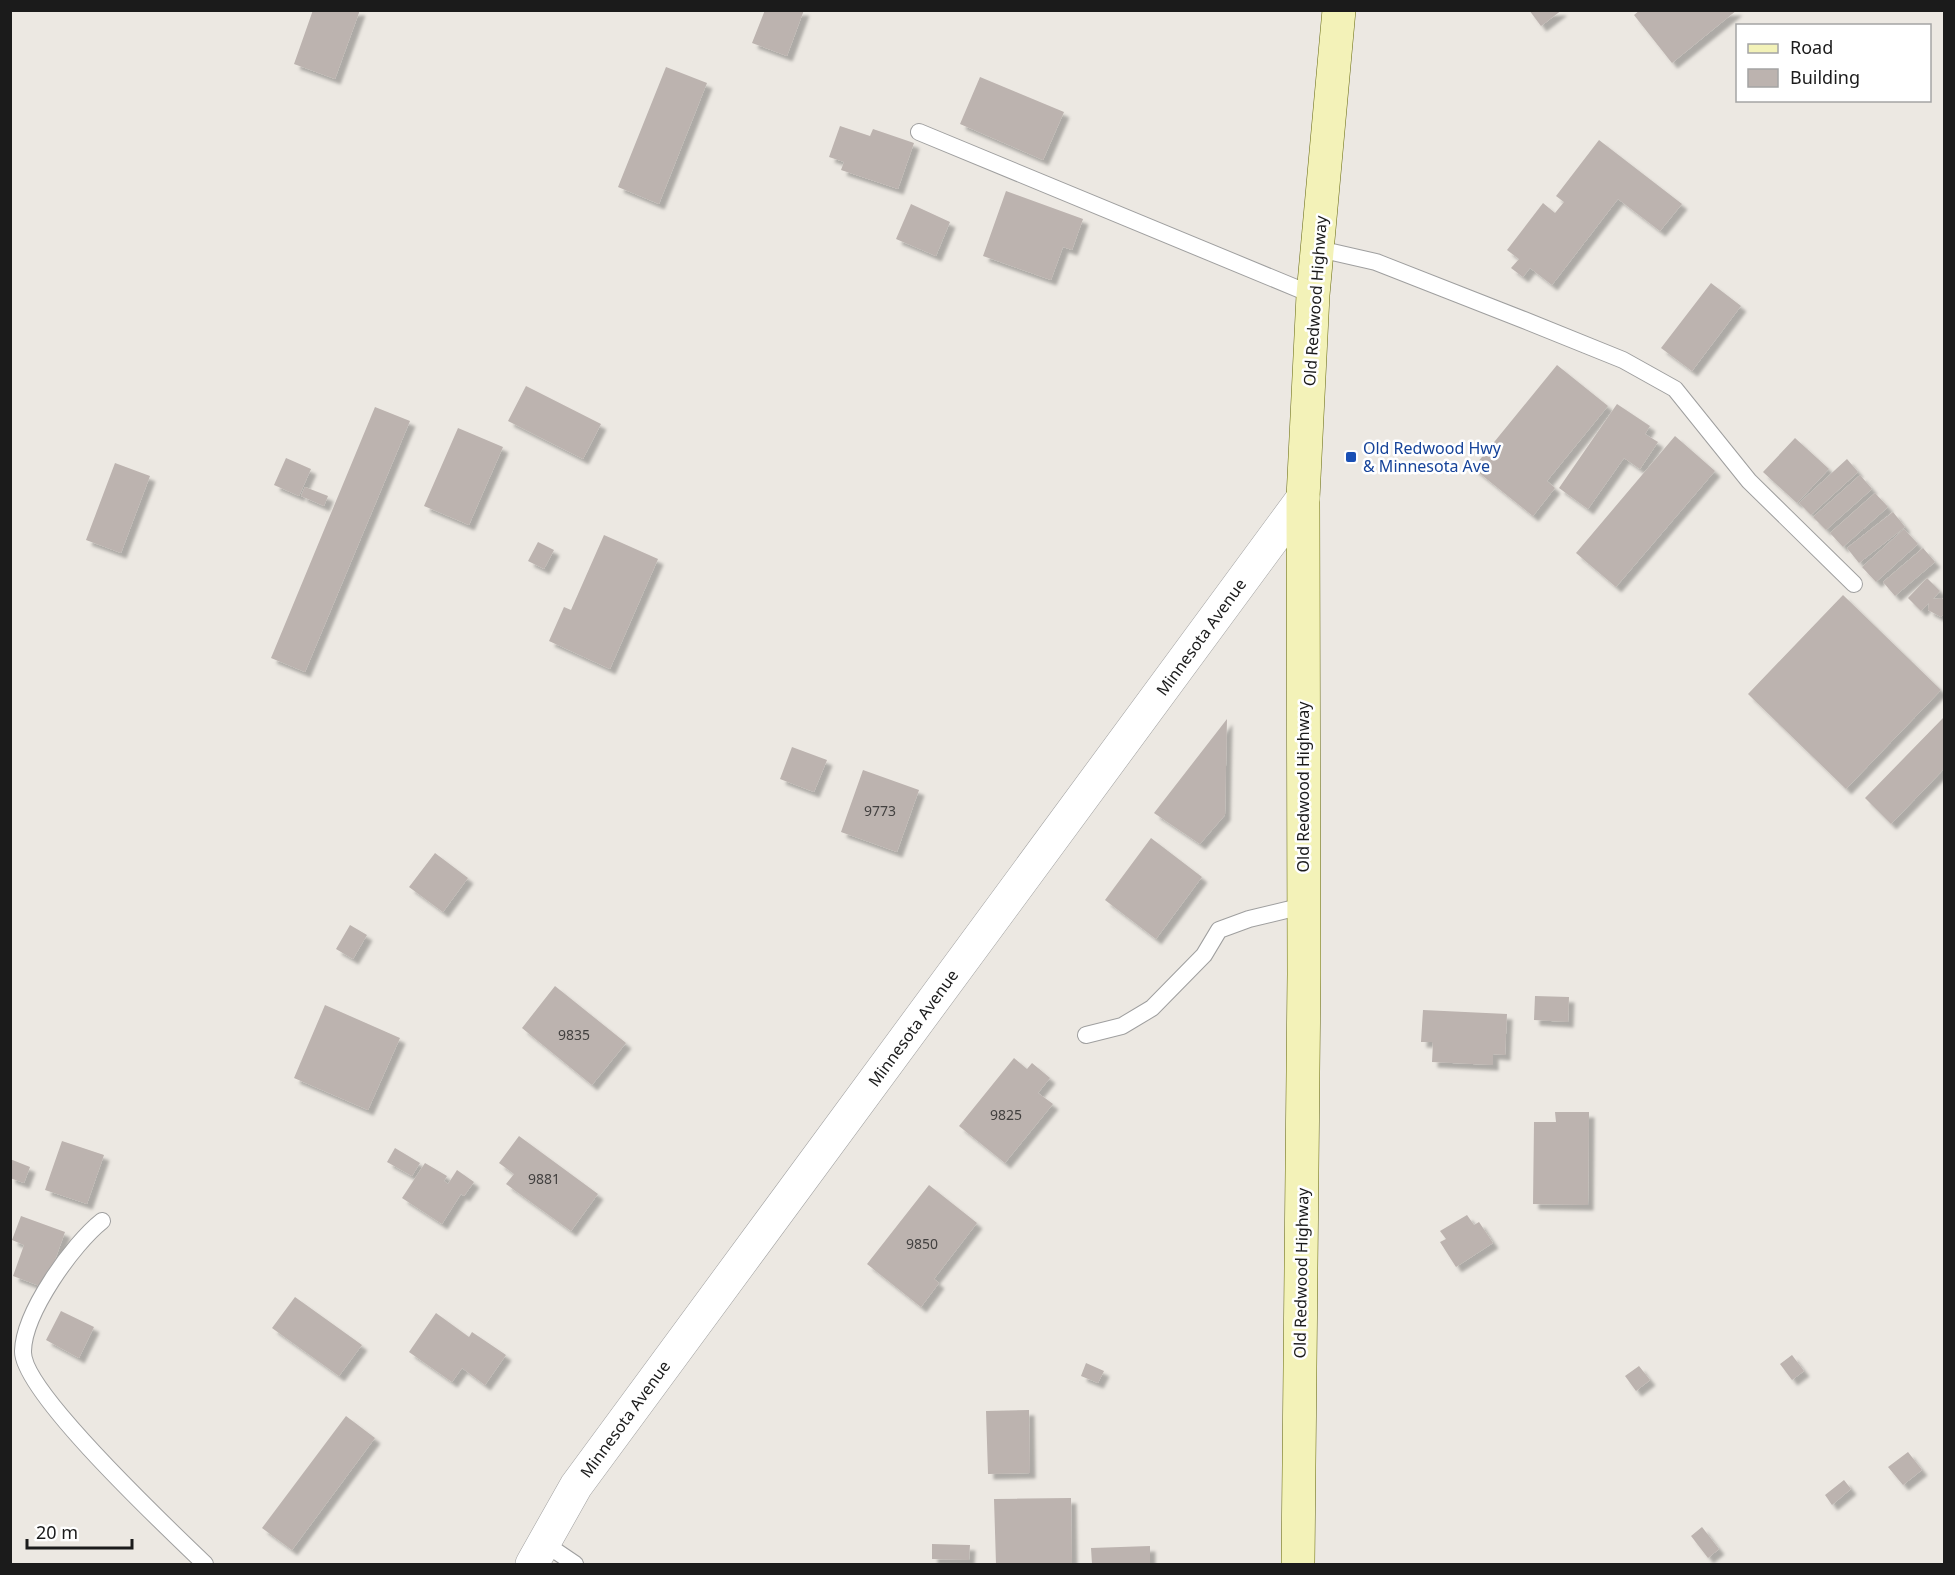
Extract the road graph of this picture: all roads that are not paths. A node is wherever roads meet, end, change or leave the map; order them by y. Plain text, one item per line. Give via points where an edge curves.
1 (1339, 10) edge
2 (919, 132) dead end
3 (1319, 249) junction
4 (1313, 295) junction
5 (1304, 498) junction
6 (1854, 584) dead end
7 (1303, 906) junction
8 (1086, 1035) dead end
9 (102, 1221) dead end
10 (538, 1554) edge
11 (205, 1564) edge
12 (575, 1564) edge
13 (1298, 1564) edge

1 - 3 main road, Old Redwood Highway
2 - 4 lane
3 - 4 main road, Old Redwood Highway
3 - 6 lane via 1376,262 1623,360 1676,389 1749,481
4 - 5 main road, Old Redwood Highway
5 - 7 main road, Old Redwood Highway
5 - 10 street, Minnesota Avenue via 576,1486
7 - 8 lane via 1219,930 1204,955 1152,1008 1122,1026
7 - 13 main road, Old Redwood Highway
9 - 11 lane via 70,1256 31,1318 22,1352 28,1372 84,1444
10 - 12 lane

